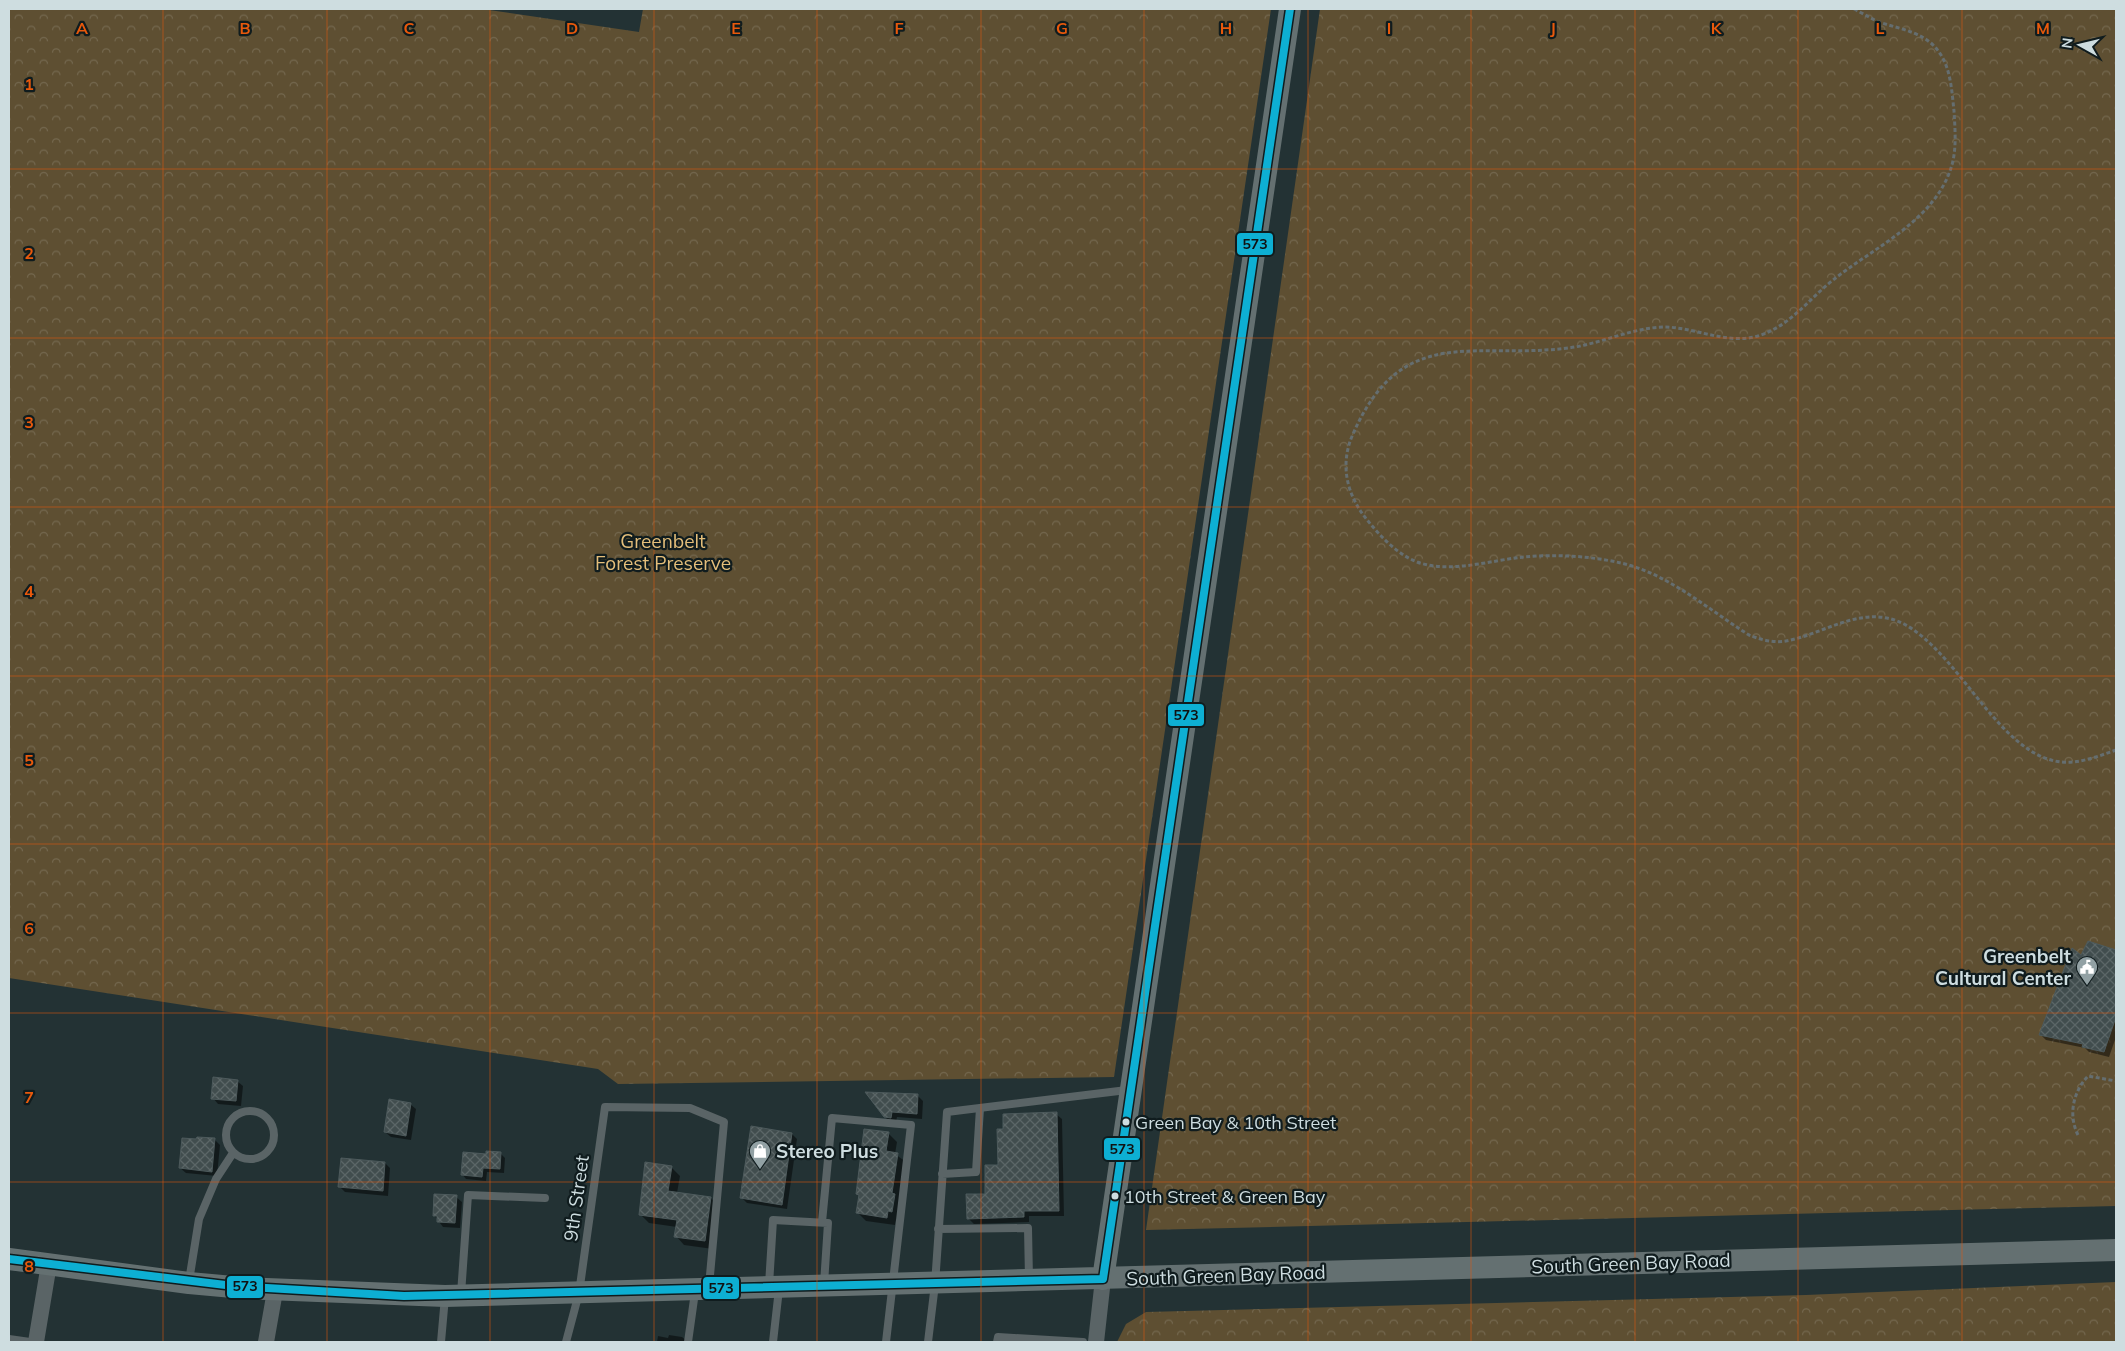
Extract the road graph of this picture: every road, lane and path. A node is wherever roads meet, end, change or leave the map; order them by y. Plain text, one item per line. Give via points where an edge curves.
1 (1290, 9) edge
2 (1854, 9) edge
3 (2116, 750) edge
4 (2116, 1081) edge
5 (1131, 1089) junction
6 (980, 1108) junction
7 (2078, 1134) dead end
8 (233, 1153) junction
9 (942, 1174) junction
10 (545, 1198) dead end
11 (822, 1222) junction
12 (938, 1229) junction
13 (2116, 1250) edge
14 (9, 1258) edge
15 (49, 1264) junction
16 (1104, 1278) junction
17 (1029, 1280) junction
18 (189, 1283) junction
19 (894, 1284) junction
20 (935, 1284) junction
21 (824, 1286) junction
22 (774, 1287) junction
23 (702, 1289) junction
24 (274, 1291) junction
25 (579, 1293) junction
26 (453, 1296) junction
27 (9, 1338) edge
28 (30, 1342) edge
29 (36, 1342) edge
30 (266, 1342) edge
31 (441, 1342) edge
32 (566, 1342) edge
33 (688, 1342) edge
34 (773, 1342) edge
35 (886, 1342) edge
36 (928, 1342) edge
37 (997, 1342) edge
38 (1083, 1342) edge
39 (1096, 1342) edge

1 - 5 main road
2 - 3 path via 1874,20 1922,36 1941,54 1947,68 1955,122 1952,165 1936,195 1909,225 1833,280 1791,319 1758,336 1740,340 1662,327 1591,346 1538,350 1467,349 1415,361 1393,376 1361,416 1350,440 1346,462 1352,500 1383,538 1416,561 1447,566 1550,555 1597,558 1624,564 1663,579 1749,636 1761,640 1786,641 1856,618 1892,620 1914,632 1956,669 2007,733 2034,754 2062,762 2079,761
4 - 7 path via 2088,1076 2081,1084 2073,1101 2073,1120
5 - 6 lane
5 - 16 main road
6 - 9 lane via 947,1112
6 - 9 lane via 976,1172
8 - 8 lane via 226,1140 231,1118 244,1111 260,1112 274,1132 270,1148 249,1160
8 - 18 lane via 216,1179 199,1219
9 - 12 lane
10 - 26 lane via 468,1195
11 - 19 lane via 832,1118 911,1125
11 - 21 lane via 828,1223
11 - 22 lane via 773,1220
12 - 17 lane via 1028,1228
12 - 20 lane
13 - 16 main road, South Green Bay Road
14 - 15 main road, South Green Bay Road
15 - 18 main road, South Green Bay Road
15 - 29 street
16 - 17 main road, South Green Bay Road
16 - 39 street
17 - 20 main road, South Green Bay Road
18 - 24 main road, South Green Bay Road
19 - 20 main road, South Green Bay Road
19 - 21 main road, South Green Bay Road
19 - 35 lane
20 - 36 lane
21 - 22 main road, South Green Bay Road
22 - 23 main road, South Green Bay Road
22 - 34 lane
23 - 25 main road, South Green Bay Road
23 - 25 lane, 9th Street via 724,1122 690,1108 605,1107
23 - 33 lane
24 - 26 main road, South Green Bay Road
24 - 30 street
25 - 26 main road, South Green Bay Road
25 - 32 lane, 9th Street
26 - 31 lane
27 - 28 lane
37 - 38 lane via 998,1337

